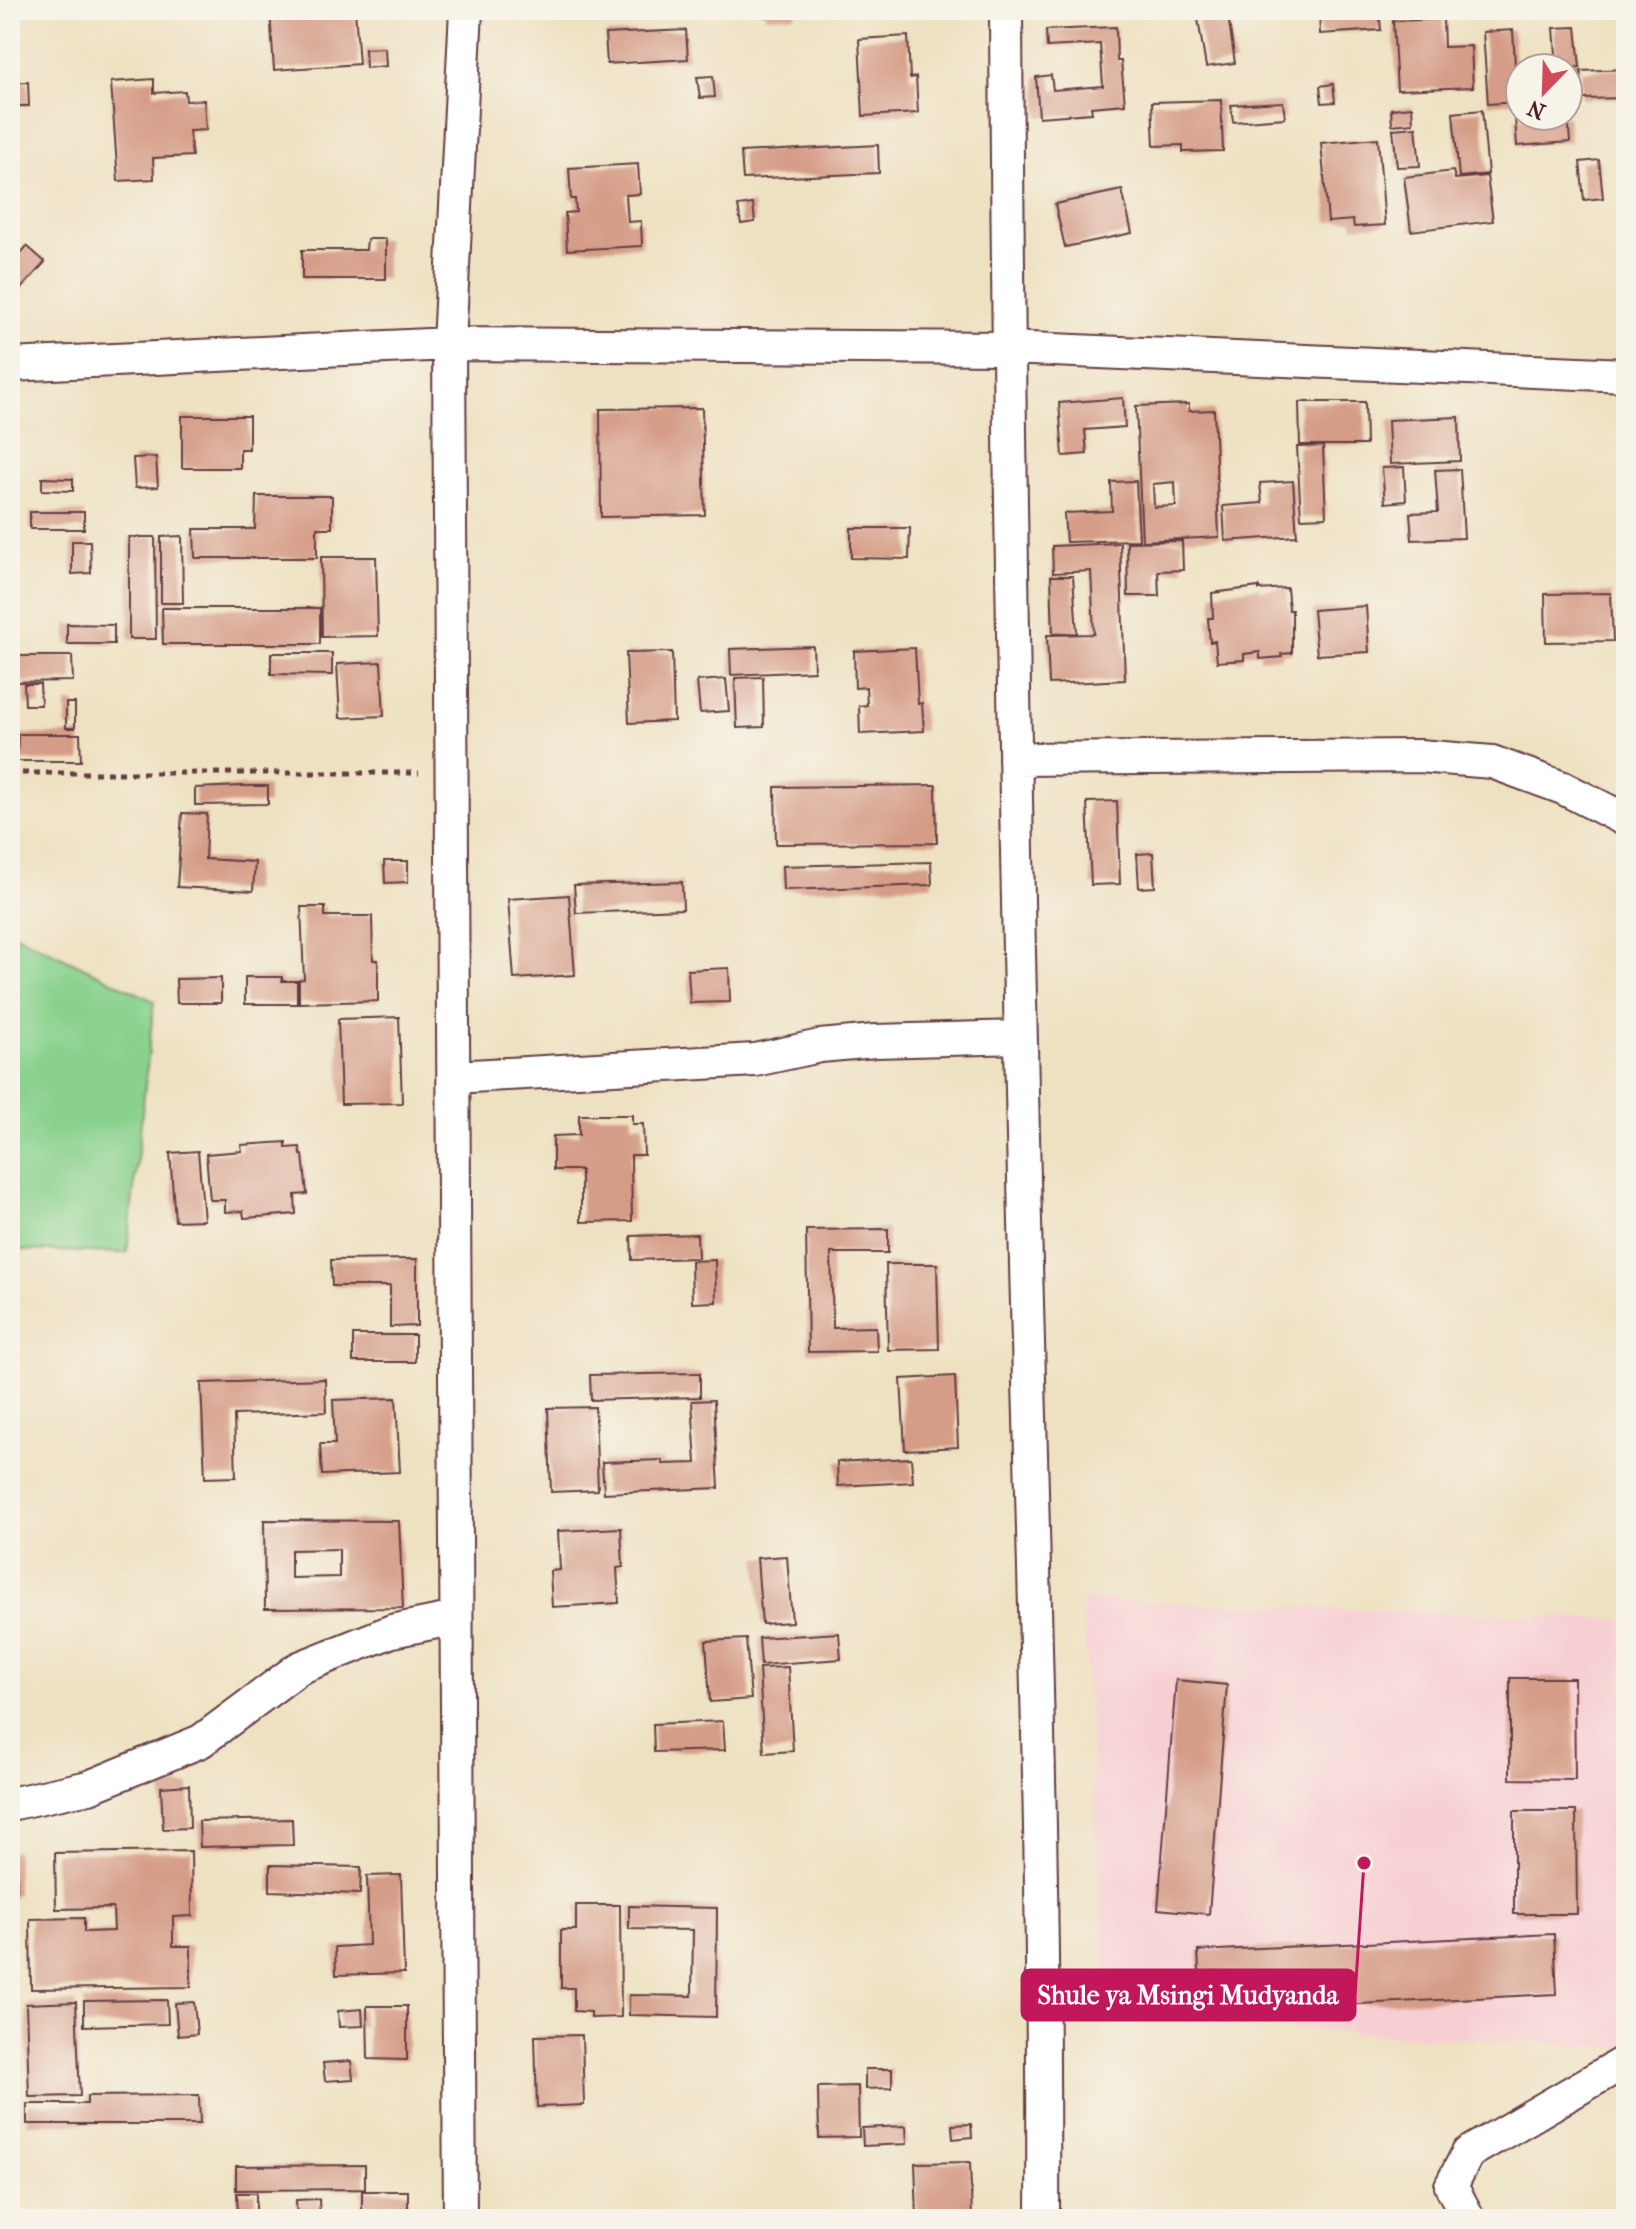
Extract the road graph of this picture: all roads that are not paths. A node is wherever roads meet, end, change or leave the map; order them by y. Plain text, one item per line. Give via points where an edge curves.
1 (466, 10) edge
2 (1006, 10) edge
3 (449, 344) junction
4 (1007, 348) junction
5 (10, 365) edge
6 (1626, 375) edge
7 (1015, 759) junction
8 (1626, 820) edge
9 (1020, 1037) junction
10 (454, 1077) junction
11 (456, 1618) junction
12 (10, 1804) edge
13 (1626, 2061) edge
14 (460, 2219) edge
15 (1043, 2219) edge
16 (1469, 2219) edge

1 - 3 street
2 - 4 street
3 - 4 street
3 - 5 street
3 - 10 street
4 - 6 street
4 - 7 street
7 - 8 street via 1393,756 1492,762 1563,788
7 - 9 street
9 - 10 street via 875,1041 755,1060
9 - 15 street via 1044,2009
10 - 11 street
11 - 12 street via 392,1631 299,1668 201,1741 89,1787
11 - 14 street
13 - 16 street via 1468,2153 1451,2186

